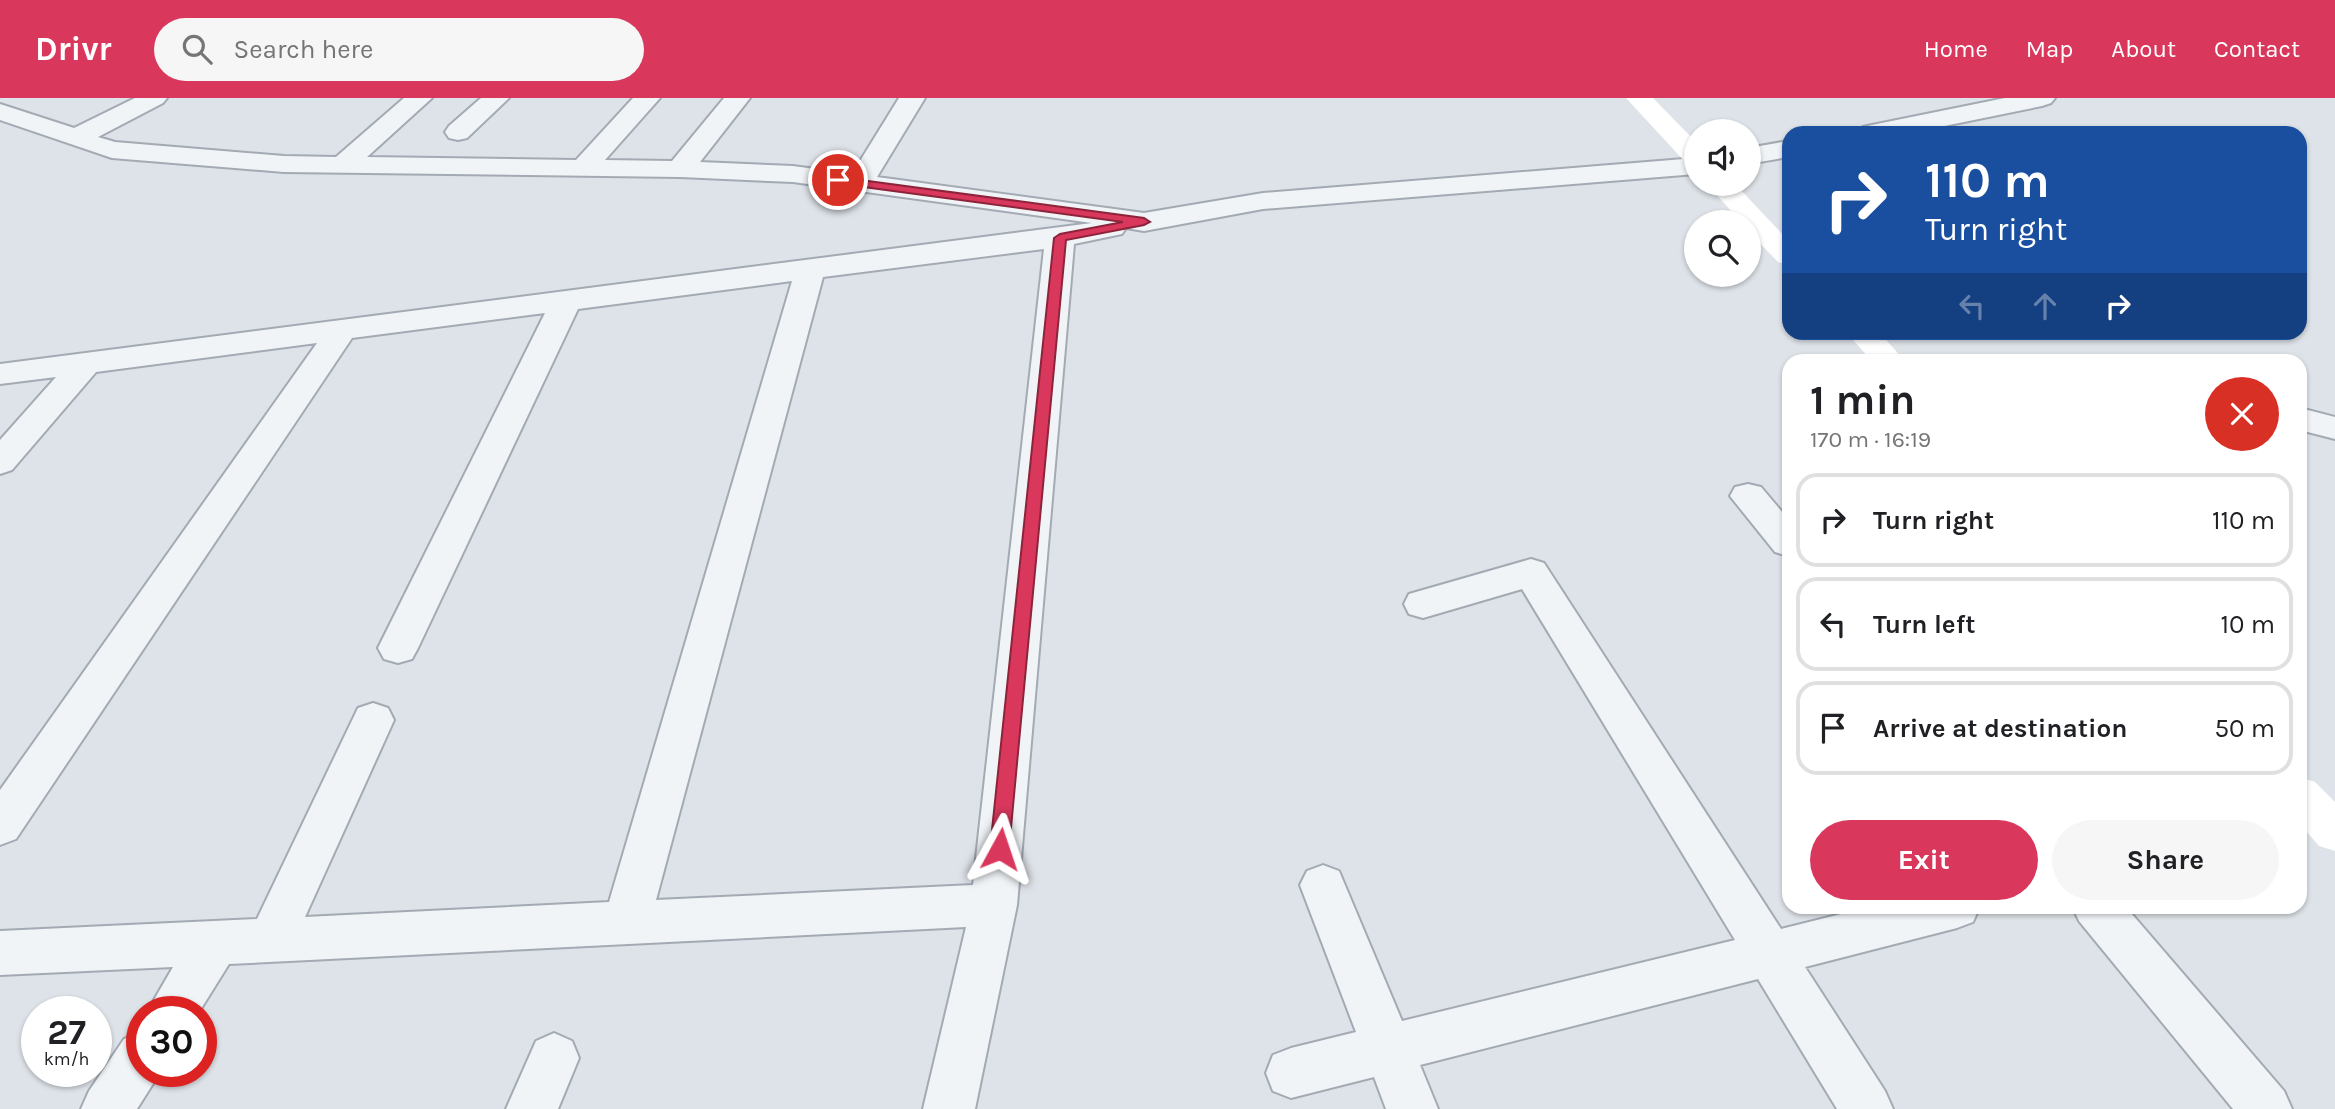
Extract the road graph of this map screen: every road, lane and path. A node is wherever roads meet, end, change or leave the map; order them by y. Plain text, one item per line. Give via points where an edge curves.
1 (154, 98) edge
2 (419, 98) edge
3 (496, 98) edge
4 (647, 98) edge
5 (737, 98) edge
6 (912, 98) edge
7 (1639, 98) edge
8 (2042, 98) edge
9 (0, 112) edge
10 (1906, 126) edge
11 (458, 132) dead end
12 (75, 138) junction
13 (1684, 145) edge
14 (1782, 150) edge
15 (1761, 154) edge
16 (342, 165) junction
17 (1684, 167) edge
18 (583, 168) junction
19 (680, 169) junction
20 (860, 183) junction
21 (1731, 196) edge
22 (1144, 222) junction
23 (1060, 238) junction
24 (1782, 250) edge
25 (810, 270) junction
26 (566, 302) junction
27 (342, 330) junction
28 (1869, 340) edge
29 (1882, 354) edge
30 (86, 363) junction
31 (0, 374) edge
32 (2307, 421) edge
33 (2335, 428) edge
34 (0, 462) edge
35 (1748, 496) dead end
36 (1782, 536) edge
37 (1423, 604) dead end
38 (398, 648) dead end
39 (373, 720) dead end
40 (2307, 802) edge
41 (0, 826) edge
42 (2335, 832) edge
43 (1323, 885) dead end
44 (994, 905) junction
45 (1928, 914) edge
46 (2102, 914) edge
47 (626, 923) junction
48 (271, 940) junction
49 (216, 942) junction
50 (0, 953) edge
51 (1769, 953) junction
52 (181, 996) edge
53 (1388, 1049) junction
54 (554, 1058) dead end
55 (1291, 1073) dead end
56 (126, 1080) edge
57 (107, 1109) edge
58 (532, 1109) edge
59 (950, 1109) edge
60 (1412, 1109) edge
61 (1867, 1109) edge
62 (2266, 1109) edge

1 - 12 street
2 - 16 street
3 - 11 street
4 - 18 street
5 - 19 street
6 - 20 street
7 - 13 street
8 - 10 street
9 - 12 street
12 - 16 street via 112,150
14 - 15 street
16 - 18 street
17 - 22 street via 1263,201
18 - 19 street
19 - 20 street via 793,174
20 - 22 street
21 - 24 street
22 - 23 street
23 - 25 street
23 - 44 street
25 - 26 street
25 - 47 street
26 - 27 street
26 - 38 street
27 - 30 street
27 - 41 street
28 - 29 street
30 - 31 street
30 - 34 street
32 - 33 street
35 - 36 street
37 - 51 street via 1531,573
39 - 48 street
40 - 42 street
43 - 53 street
44 - 47 street
44 - 59 street
45 - 51 street
46 - 62 street
47 - 48 street
48 - 49 street
49 - 50 street
49 - 52 street
51 - 53 street
51 - 61 street
53 - 55 street
53 - 60 street
54 - 58 street
56 - 57 street

